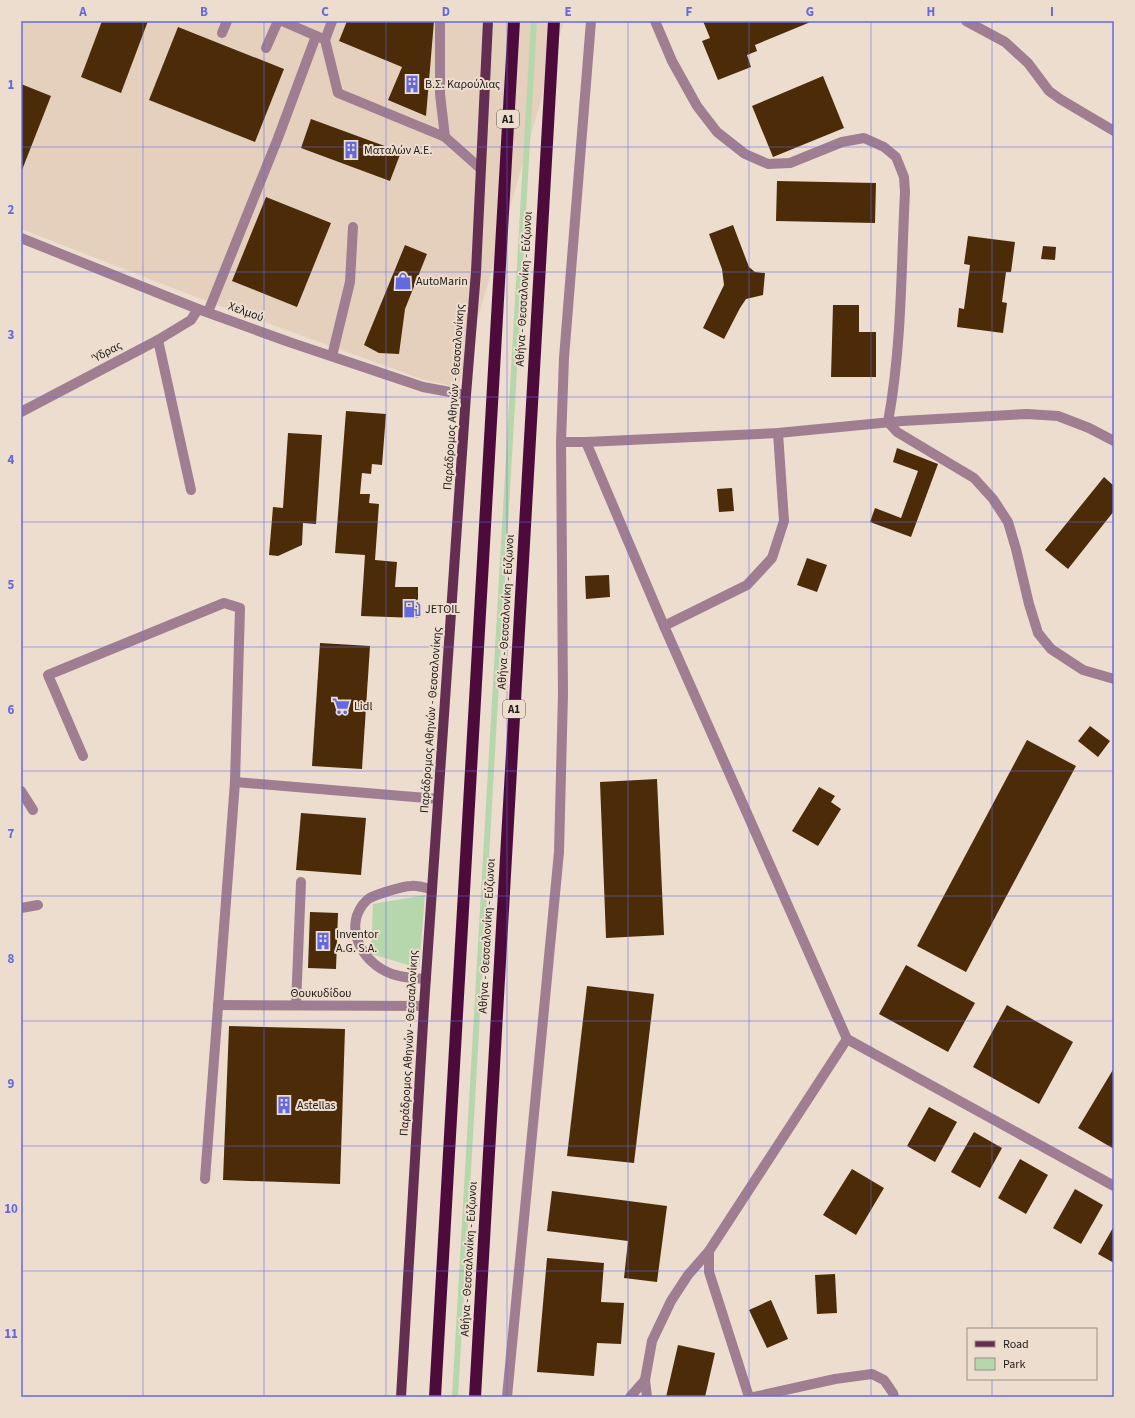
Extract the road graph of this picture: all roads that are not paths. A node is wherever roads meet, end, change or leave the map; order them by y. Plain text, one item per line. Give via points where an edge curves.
1 (227, 21) edge
2 (278, 21) edge
3 (282, 21) edge
4 (332, 21) edge
5 (440, 21) edge
6 (488, 21) edge
7 (514, 21) edge
8 (554, 21) edge
9 (591, 21) edge
10 (655, 21) edge
11 (966, 21) edge
12 (222, 33) dead end
13 (316, 36) junction
14 (325, 40) junction
15 (266, 48) dead end
16 (1114, 131) edge
17 (445, 137) junction
18 (481, 169) junction
19 (353, 227) dead end
20 (21, 238) edge
21 (198, 308) junction
22 (208, 312) junction
23 (158, 340) junction
24 (332, 356) junction
25 (466, 395) junction
26 (21, 412) edge
27 (888, 422) junction
28 (778, 433) junction
29 (1114, 441) edge
30 (561, 442) junction
31 (586, 442) junction
32 (190, 490) dead end
33 (664, 626) junction
34 (1114, 679) edge
35 (83, 756) dead end
36 (235, 782) junction
37 (21, 791) edge
38 (438, 799) junction
39 (34, 810) dead end
40 (301, 882) dead end
41 (432, 889) junction
42 (38, 905) dead end
43 (21, 908) edge
44 (426, 979) junction
45 (218, 1005) junction
46 (296, 1006) junction
47 (424, 1006) junction
48 (847, 1039) junction
49 (205, 1179) dead end
50 (1114, 1186) edge
51 (709, 1251) junction
52 (645, 1380) junction
53 (401, 1397) edge
54 (435, 1397) edge
55 (475, 1397) edge
56 (507, 1397) edge
57 (630, 1397) edge
58 (647, 1397) edge
59 (749, 1397) edge
60 (754, 1397) edge
61 (894, 1397) edge

1 - 12 street
2 - 15 street
3 - 13 street
4 - 14 street
5 - 17 street via 440,94
6 - 18 main road, Παράδρομος Αθηνών - Θεσσαλονίκης
7 - 54 highway, Α1
8 - 55 highway, Αθήνα - Θεσσαλονίκη - Εύζωνοι / Α1
9 - 30 street via 564,358
10 - 27 street via 672,61 696,106 717,132 745,154 768,164 790,163 842,142 864,138 884,147 896,157 904,177 905,192 900,329
11 - 16 street via 1005,42 1028,63 1060,100
13 - 14 street
13 - 22 street
14 - 17 street via 338,93
17 - 18 street
18 - 25 main road, Παράδρομος Αθηνών - Θεσσαλονίκης
19 - 24 street via 350,282
20 - 21 street, Χελμού
21 - 22 street, Χελμού
21 - 23 street, Ύδρας via 191,320
22 - 24 street, Χελμού
23 - 26 street, Ύδρας
23 - 32 street
24 - 25 street, Χελμού via 423,387
25 - 38 main road, Παράδρομος Αθηνών - Θεσσαλονίκης
27 - 28 street
27 - 29 street via 1027,414 1058,416
27 - 34 street via 897,432 974,478 993,499 1008,522 1038,633 1051,649 1083,670
28 - 31 street
28 - 33 street via 784,522 772,558 747,585
30 - 31 street
30 - 56 street via 563,694 559,852
31 - 33 street
33 - 48 street
35 - 36 street via 48,675 224,603 240,608
36 - 38 street
36 - 45 street
37 - 39 street
38 - 41 main road, Παράδρομος Αθηνών - Θεσσαλονίκης
40 - 46 street
41 - 44 main road, Παράδρομος Αθηνών - Θεσσαλονίκης
41 - 44 street via 410,886 368,899 358,912 355,925 357,941 365,957 378,967 392,974
42 - 43 street
44 - 47 main road, Παράδρομος Αθηνών - Θεσσαλονίκης
45 - 46 street, Θουκυδίδου
45 - 49 street
46 - 47 street, Θουκυδίδου
47 - 53 main road, Παράδρομος Αθηνών - Θεσσαλονίκης
48 - 50 street
48 - 51 street
51 - 52 street via 688,1275 671,1301 652,1341
51 - 59 street via 709,1272
52 - 57 street
52 - 58 street
60 - 61 street via 834,1379 872,1374 884,1380

